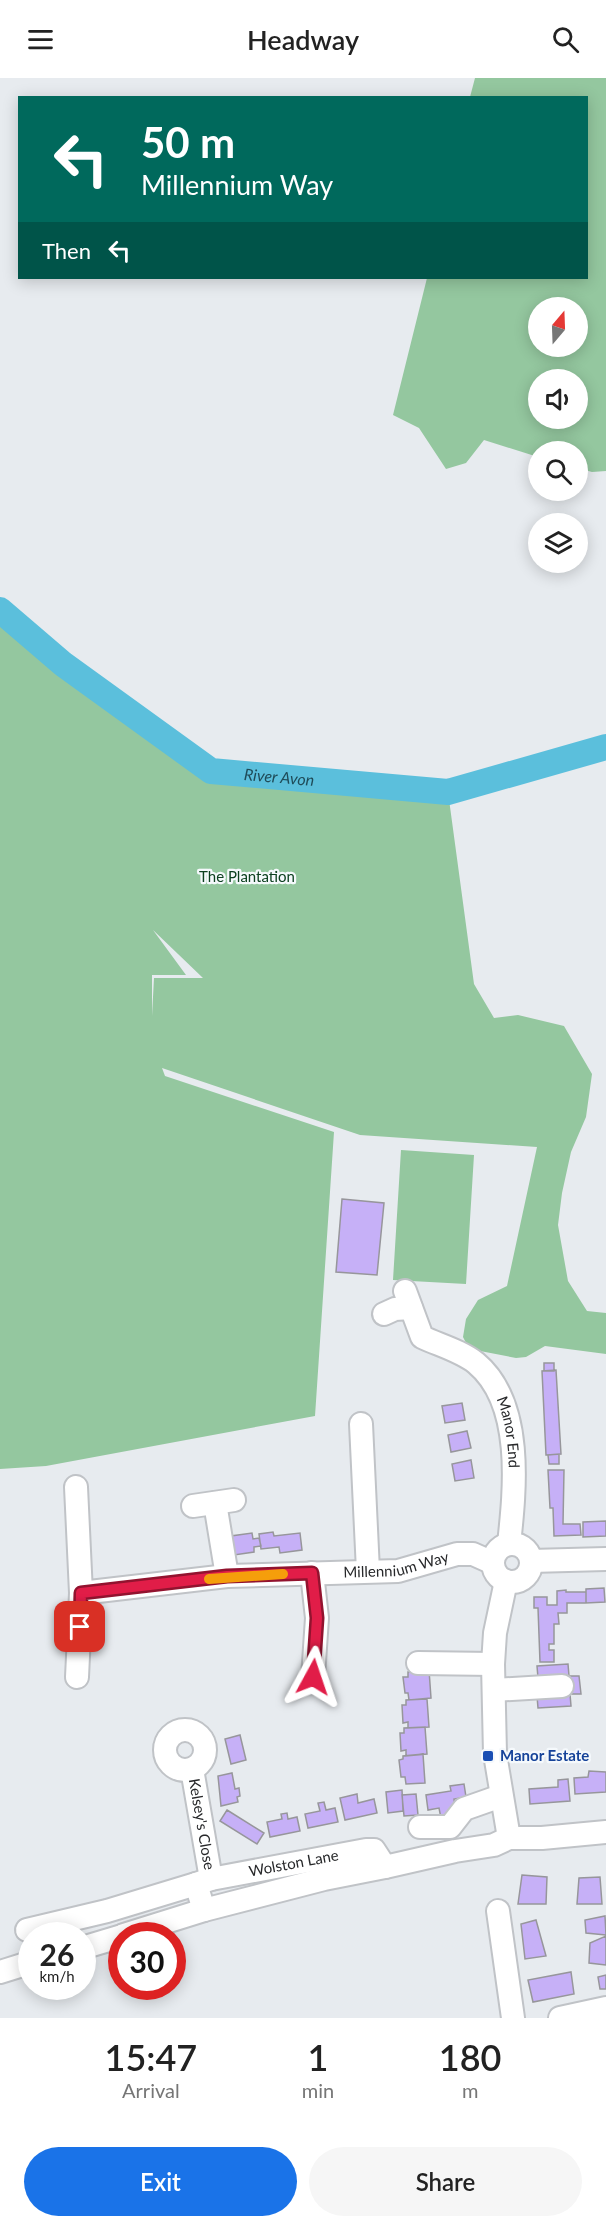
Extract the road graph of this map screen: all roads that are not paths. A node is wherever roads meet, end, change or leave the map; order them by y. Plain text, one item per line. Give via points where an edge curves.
1 (384, 1314) dead end
2 (361, 1424) dead end
3 (76, 1487) dead end
4 (214, 1503) dead end
5 (509, 1544) junction
6 (606, 1558) edge
7 (531, 1561) junction
8 (368, 1571) junction
9 (499, 1572) junction
10 (312, 1573) junction
11 (227, 1576) junction
12 (81, 1594) junction
13 (432, 1659) dead end
14 (493, 1664) junction
15 (77, 1677) dead end
16 (313, 1677) dead end
17 (562, 1686) dead end
18 (494, 1690) junction
19 (192, 1769) dead end
20 (501, 1796) junction
21 (420, 1827) dead end
22 (606, 1832) edge
23 (509, 1838) junction
24 (385, 1868) junction
25 (234, 1875) junction
26 (204, 1881) junction
27 (239, 1901) junction
28 (204, 1910) junction
29 (107, 1911) junction
30 (498, 1911) dead end
31 (61, 1922) edge
32 (113, 1922) edge
33 (166, 1922) edge
34 (18, 1966) edge
35 (0, 1971) edge
36 (606, 2008) edge
37 (513, 2018) edge
38 (560, 2018) edge

1 - 5 street, Manor End via 408,1299 422,1337 476,1364 494,1385 508,1413 515,1488
2 - 8 street
3 - 12 street
4 - 11 street
5 - 7 street via 524,1548
5 - 9 street via 499,1548 494,1556
6 - 7 street
7 - 9 street via 525,1577 519,1580
8 - 9 street, Millennium Way via 398,1571 457,1554 473,1554
8 - 10 street, Millennium Way
9 - 14 street
10 - 11 street, Millennium Way
10 - 16 street via 317,1618 307,1649
11 - 12 street, Millennium Way
12 - 15 street
13 - 14 street
14 - 18 street
17 - 18 street
18 - 20 street via 495,1754
19 - 26 street, Kelsey's Close
20 - 21 street via 464,1809 450,1827
20 - 23 street
22 - 23 street, Wolston Lane
23 - 24 street, Wolston Lane via 494,1845
24 - 25 street, Wolston Lane via 374,1850 366,1850
24 - 27 street, Wolston Lane
25 - 26 street, Wolston Lane
25 - 27 street
26 - 28 street
26 - 29 street, Wolston Lane
27 - 28 street, Wolston Lane
28 - 33 street, Wolston Lane
29 - 31 street, Wolston Lane
29 - 32 street
30 - 37 street
34 - 35 street
36 - 38 street

